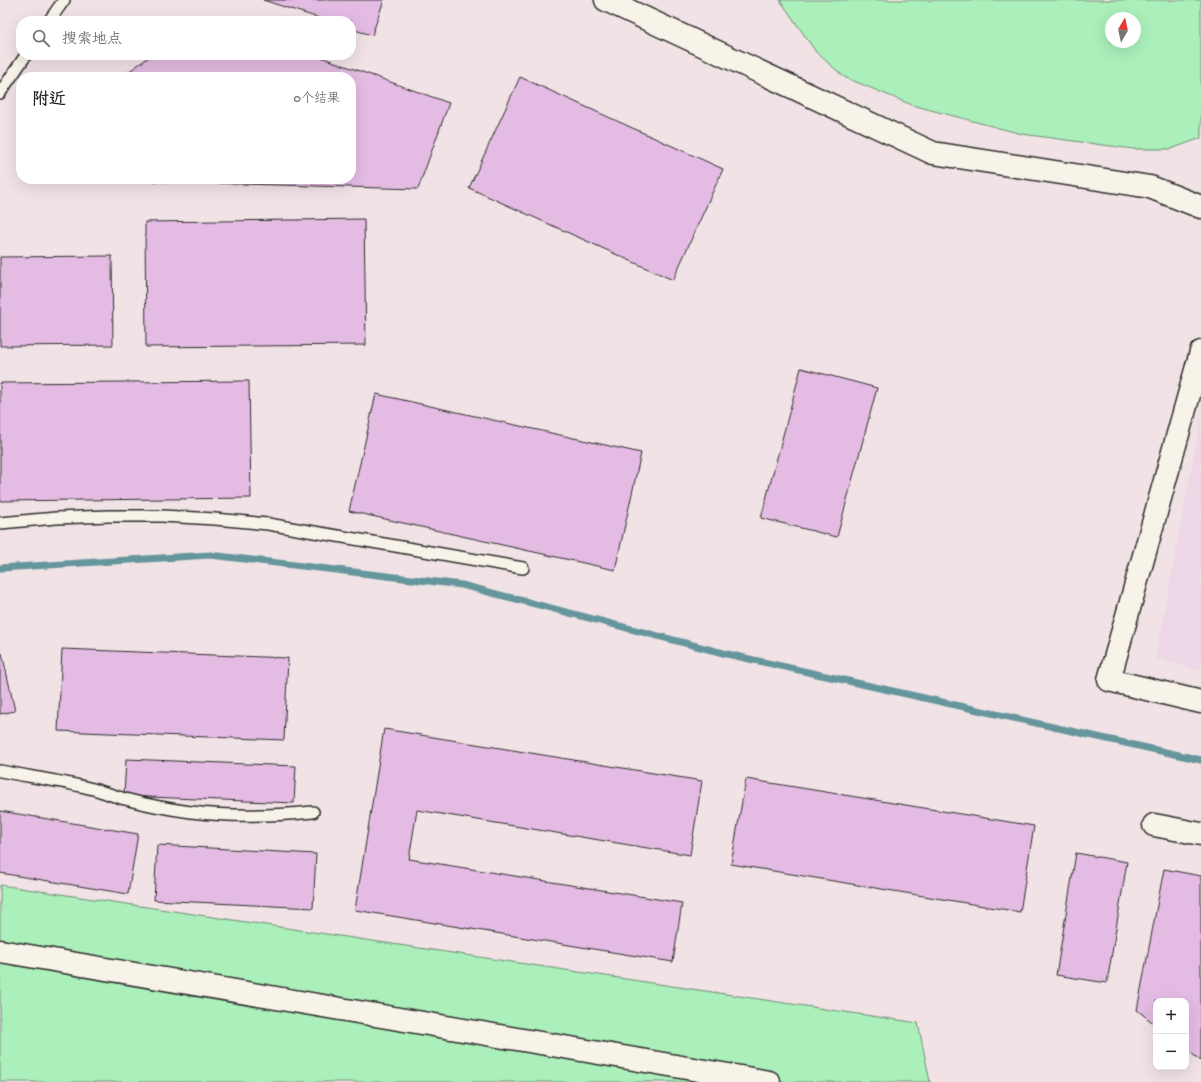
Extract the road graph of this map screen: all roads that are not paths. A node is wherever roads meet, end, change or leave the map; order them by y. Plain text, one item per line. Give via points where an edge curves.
1 (64, 0) edge
2 (606, 0) edge
3 (53, 16) edge
4 (23, 60) edge
5 (0, 93) edge
6 (1201, 207) edge
7 (1201, 352) edge
8 (0, 523) edge
9 (523, 568) dead end
10 (1201, 702) edge
11 (0, 771) edge
12 (313, 812) dead end
13 (1154, 825) dead end
14 (1201, 834) edge
15 (0, 951) edge
16 (769, 1082) edge

1 - 3 lane
2 - 6 street via 933,153 1150,187
4 - 5 lane
7 - 10 street via 1109,680
8 - 9 lane via 109,516 215,519 283,527
11 - 12 lane via 93,788 131,800 190,812 252,816
13 - 14 street
15 - 16 street

